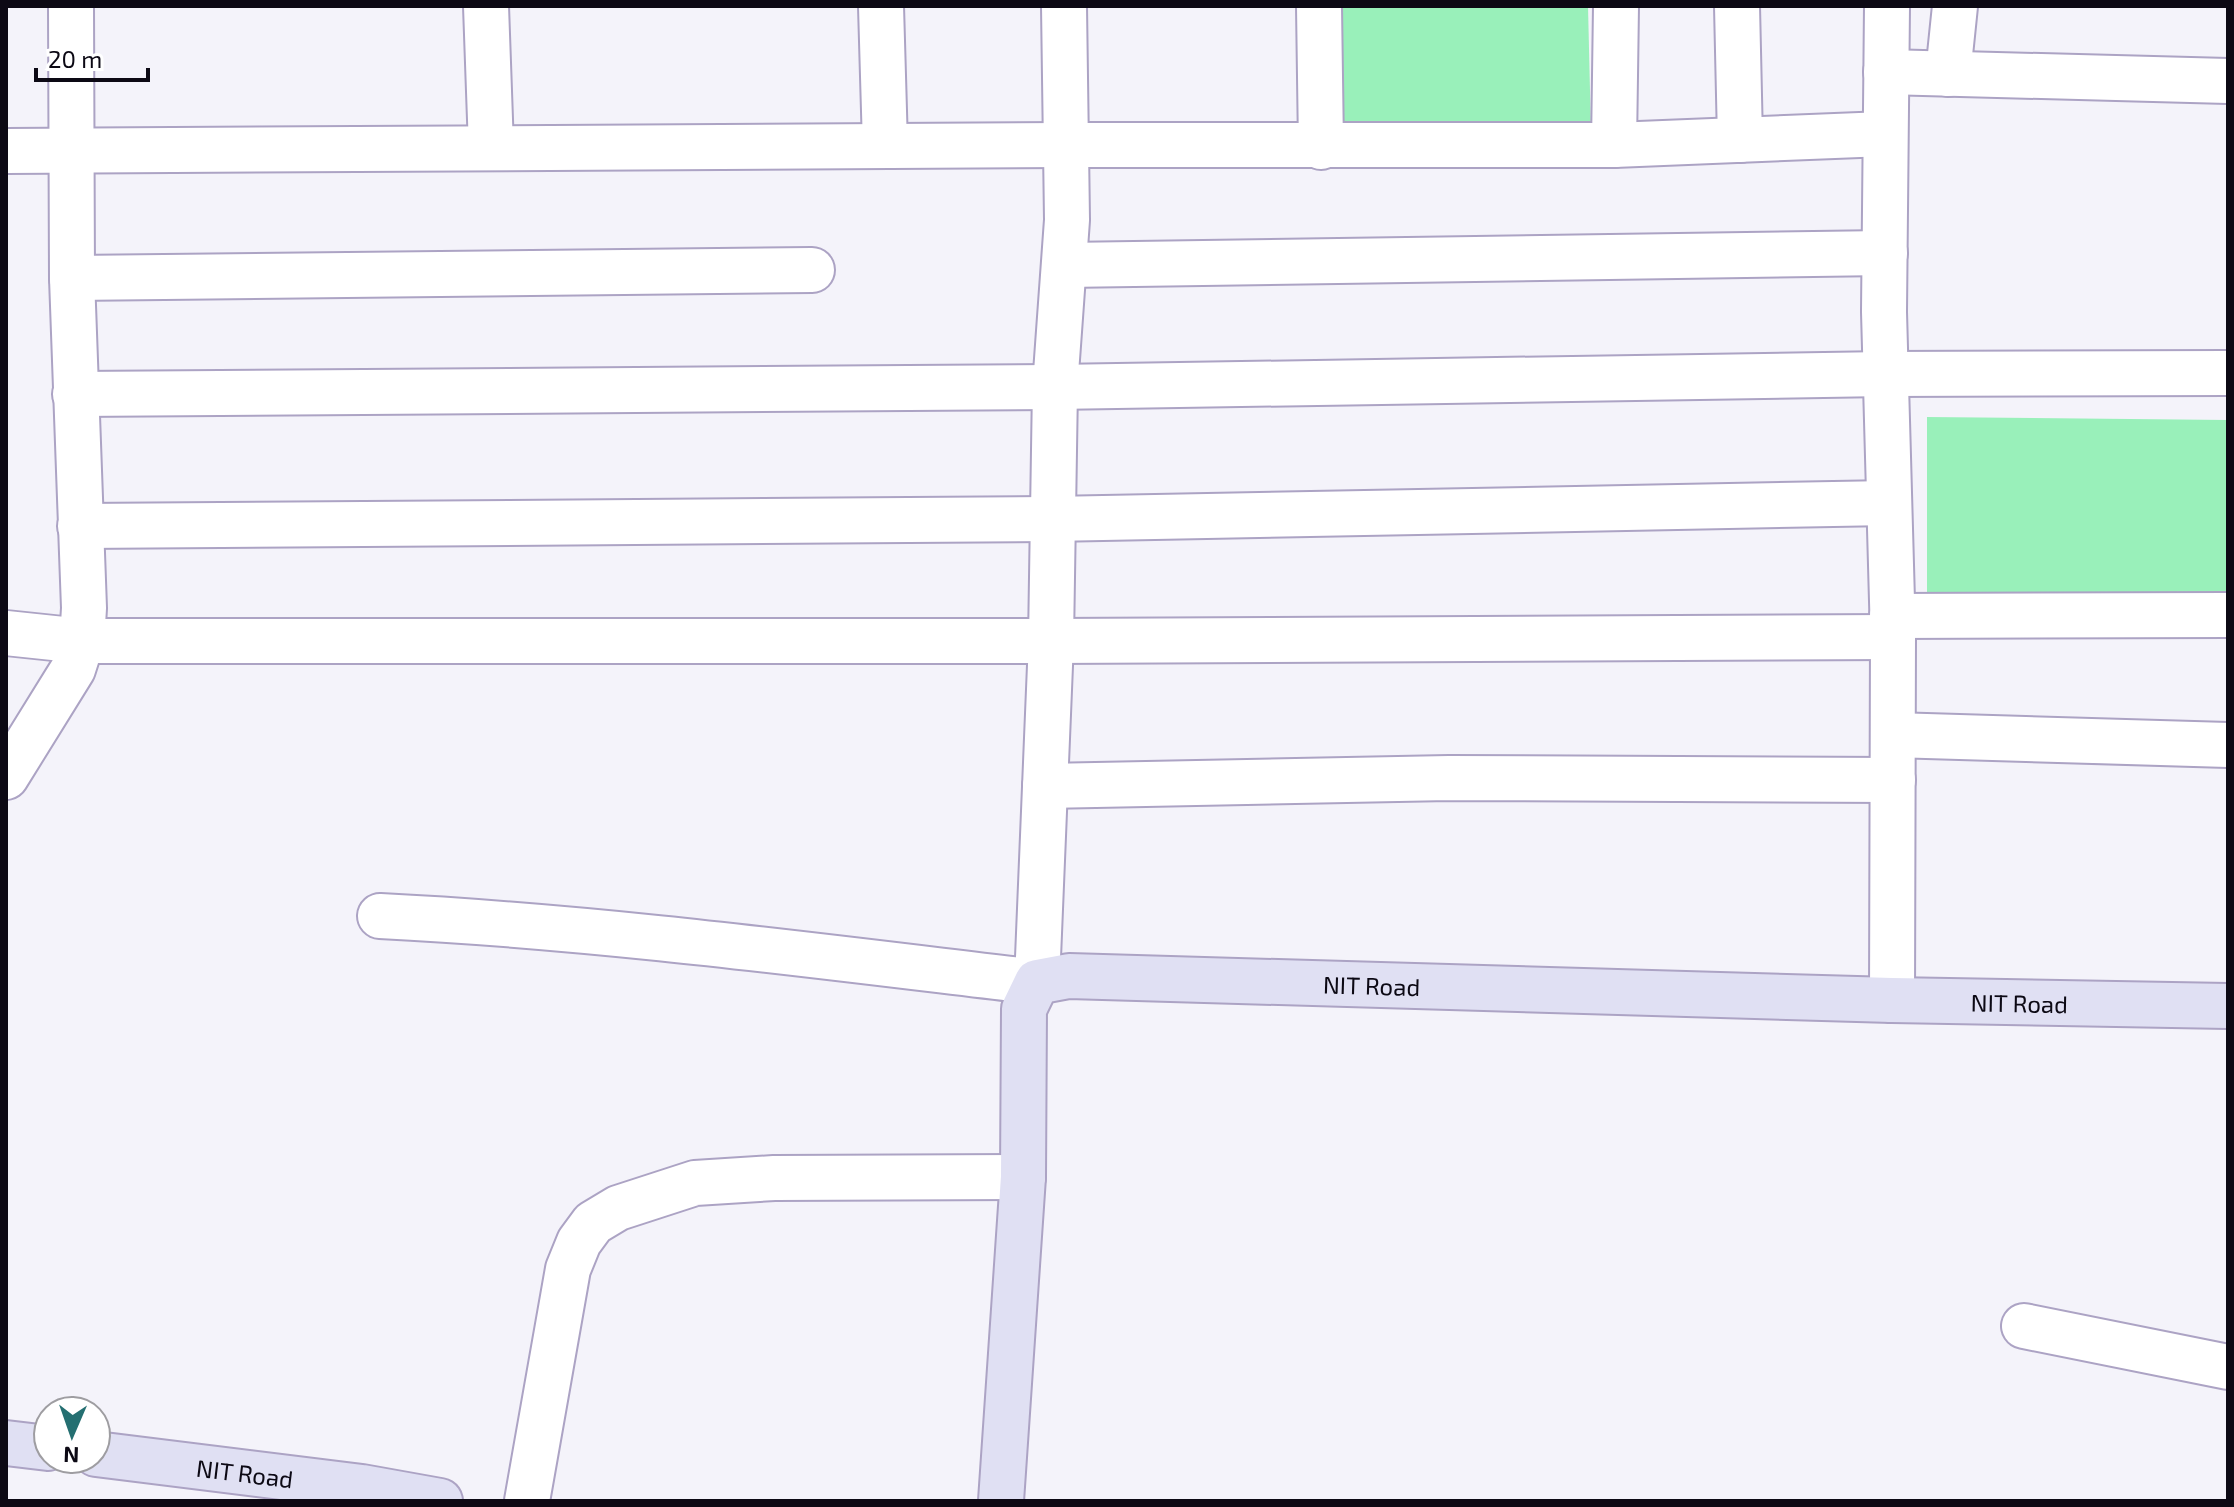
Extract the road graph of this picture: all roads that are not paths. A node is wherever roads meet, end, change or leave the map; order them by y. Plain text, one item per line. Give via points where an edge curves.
1 (71, 6) edge
2 (486, 6) edge
3 (881, 6) edge
4 (1064, 6) edge
5 (1319, 6) edge
6 (1616, 6) edge
7 (1737, 6) edge
8 (1887, 6) edge
9 (1955, 6) edge
10 (1886, 72) junction
11 (1948, 74) junction
12 (2228, 81) edge
13 (1885, 134) junction
14 (1740, 140) junction
15 (1066, 145) junction
16 (1614, 145) junction
17 (885, 146) junction
18 (1321, 147) junction
19 (491, 148) junction
20 (6, 151) edge
21 (71, 151) junction
22 (1885, 253) junction
23 (1065, 265) junction
24 (812, 270) dead end
25 (72, 278) junction
26 (2228, 373) edge
27 (1885, 374) junction
28 (1055, 387) junction
29 (75, 394) junction
30 (1889, 503) junction
31 (1051, 519) junction
32 (80, 526) junction
33 (2228, 615) edge
34 (1892, 626) junction
35 (6, 633) edge
36 (82, 641) junction
37 (1051, 641) junction
38 (1893, 735) junction
39 (2228, 745) edge
40 (6, 777) edge
41 (1893, 780) junction
42 (1045, 786) junction
43 (380, 916) dead end
44 (1037, 982) junction
45 (1892, 1000) junction
46 (2228, 1006) edge
47 (1023, 1177) junction
48 (2024, 1326) dead end
49 (2228, 1367) edge
50 (6, 1443) edge
51 (32, 1446) edge
52 (112, 1456) edge
53 (440, 1501) edge
54 (527, 1501) edge
55 (1001, 1501) edge

1 - 21 street
2 - 19 street
3 - 17 street
4 - 15 street
5 - 18 street
6 - 16 street
7 - 14 street
8 - 10 street
9 - 11 street
10 - 11 street
10 - 13 street
11 - 12 street
13 - 14 street
13 - 22 street
14 - 16 street
15 - 17 street
15 - 18 street
15 - 23 street
16 - 18 street
17 - 19 street
19 - 21 street
20 - 21 street
21 - 25 street
22 - 23 street
22 - 27 street
23 - 28 street
24 - 25 street
25 - 29 street
26 - 27 street
27 - 28 street
27 - 30 street
28 - 29 street
28 - 31 street
29 - 32 street
30 - 31 street
30 - 34 street
31 - 32 street
31 - 37 street
32 - 36 street
33 - 34 street
34 - 37 street
34 - 38 street
35 - 36 street
36 - 37 street
36 - 40 street via 73,669
37 - 42 street
38 - 39 street
38 - 41 street
41 - 42 street via 1449,778
41 - 45 street
42 - 44 street
43 - 44 street via 494,922
44 - 45 main road, NIT Road via 1069,976
44 - 47 main road via 1024,1009
45 - 46 main road, NIT Road
47 - 54 street via 695,1183 618,1208 593,1223 568,1269
47 - 55 main road
48 - 49 street
50 - 51 main road
52 - 53 main road, NIT Road

